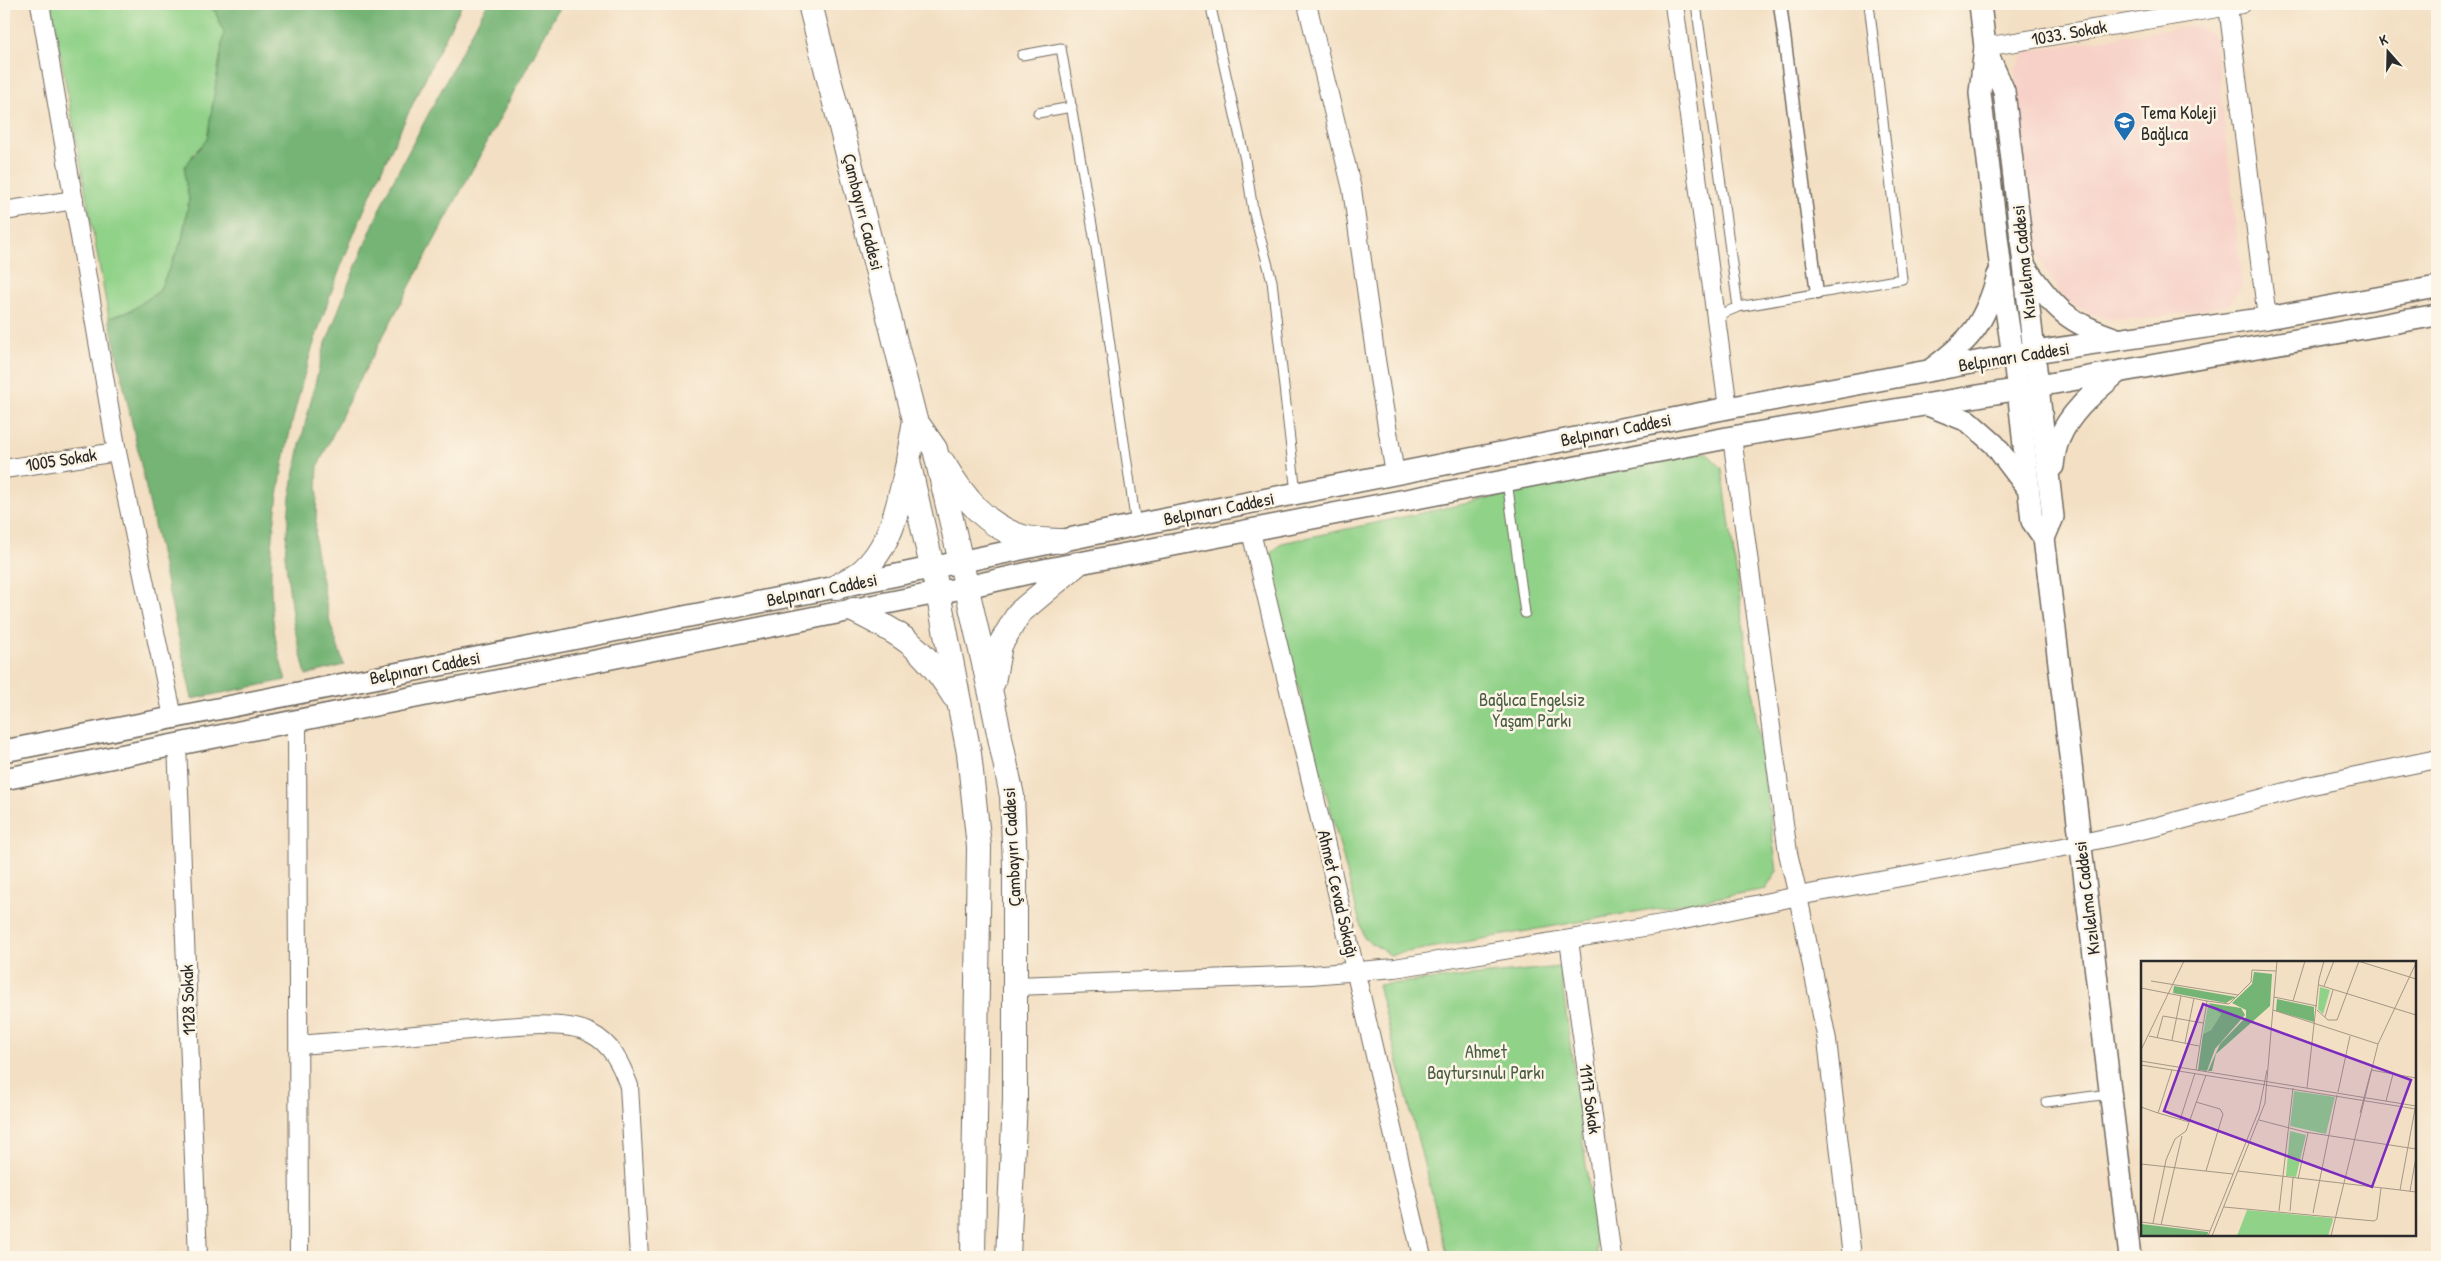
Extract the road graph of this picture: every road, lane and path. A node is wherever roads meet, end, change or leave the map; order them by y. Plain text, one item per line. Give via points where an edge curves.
1 (40, 4) edge
2 (810, 4) edge
3 (1307, 4) edge
4 (1674, 4) edge
5 (1696, 4) edge
6 (1780, 4) edge
7 (1869, 4) edge
8 (1980, 4) edge
9 (2235, 5) edge
10 (1212, 12) dead end
11 (1985, 47) junction
12 (1022, 55) dead end
13 (1072, 107) junction
14 (1038, 114) dead end
15 (74, 200) junction
16 (4, 211) edge
17 (2000, 265) junction
18 (2024, 265) junction
19 (2437, 287) edge
20 (1817, 293) junction
21 (1738, 307) junction
22 (2437, 315) edge
23 (1717, 316) junction
24 (2267, 318) junction
25 (2120, 340) junction
26 (2024, 354) junction
27 (1930, 370) junction
28 (2118, 372) junction
29 (2028, 388) junction
30 (1927, 405) junction
31 (1728, 408) junction
32 (915, 420) junction
33 (1732, 437) junction
34 (935, 449) junction
35 (117, 452) junction
36 (908, 461) junction
37 (4, 469) edge
38 (1395, 474) junction
39 (2049, 480) junction
40 (1507, 481) junction
41 (2029, 490) junction
42 (1296, 494) junction
43 (1136, 525) junction
44 (1250, 532) junction
45 (2044, 538) junction
46 (1062, 541) junction
47 (961, 562) junction
48 (1077, 564) junction
49 (932, 568) junction
50 (836, 587) junction
51 (967, 588) junction
52 (938, 593) junction
53 (853, 610) junction
54 (1525, 613) dead end
55 (992, 694) junction
56 (960, 706) junction
57 (173, 717) junction
58 (297, 721) junction
59 (177, 744) junction
60 (4, 751) edge
61 (2437, 760) edge
62 (4, 779) edge
63 (2080, 843) junction
64 (1798, 896) junction
65 (1568, 940) junction
66 (1356, 972) junction
67 (1016, 986) junction
68 (299, 1045) junction
69 (2112, 1094) junction
70 (2046, 1102) dead end
71 (198, 1257) edge
72 (299, 1257) edge
73 (639, 1257) edge
74 (973, 1257) edge
75 (1008, 1257) edge
76 (1422, 1257) edge
77 (1612, 1257) edge
78 (1852, 1257) edge
79 (2130, 1257) edge

1 - 15 street
2 - 32 main road, Çambayırı Caddesi
3 - 38 street via 1352,189
4 - 23 street
5 - 21 lane
6 - 20 street
7 - 20 lane via 1902,279
8 - 11 street, Kızılelma Caddesi
9 - 11 street, 1033. Sokak
9 - 24 street
10 - 42 lane via 1253,210 1272,281
11 - 17 street, Kızılelma Caddesi via 1980,93
11 - 18 street, Kızılelma Caddesi via 2004,91
12 - 13 lane via 1061,48
13 - 14 lane
13 - 43 lane
15 - 16 street
15 - 35 street
17 - 26 street, Kızılelma Caddesi
17 - 27 street via 1992,298 1980,324 1953,353
18 - 25 street via 2064,315 2092,331
18 - 26 street, Kızılelma Caddesi
19 - 24 street, Belpınarı Caddesi
20 - 21 lane
21 - 23 lane
22 - 28 street, Belpınarı Caddesi
23 - 31 street
24 - 25 street, Belpınarı Caddesi
25 - 26 street, Belpınarı Caddesi
26 - 27 street, Belpınarı Caddesi
26 - 29 street, Kızılelma Caddesi
27 - 31 street, Belpınarı Caddesi
28 - 29 street, Belpınarı Caddesi
28 - 39 street via 2087,398 2058,439
29 - 30 street, Belpınarı Caddesi
29 - 39 street, Kızılelma Caddesi
29 - 41 street, Kızılelma Caddesi
30 - 33 street, Belpınarı Caddesi
30 - 41 street via 1968,421 1994,444
31 - 38 street, Belpınarı Caddesi
32 - 34 main road, Çambayırı Caddesi
32 - 36 main road, Çambayırı Caddesi
33 - 40 street, Belpınarı Caddesi
33 - 64 street via 1788,853
34 - 46 main road via 954,482 997,528 1024,538
34 - 47 main road, Çambayırı Caddesi
35 - 37 street, 1005 Sokak
35 - 57 street
36 - 49 main road, Çambayırı Caddesi
36 - 50 main road via 898,508 886,539 860,573
38 - 42 street, Belpınarı Caddesi
39 - 45 street, Kızılelma Caddesi via 2054,517
40 - 44 street, Belpınarı Caddesi
40 - 54 lane
41 - 45 street, Kızılelma Caddesi via 2032,522
42 - 43 street, Belpınarı Caddesi
43 - 46 street, Belpınarı Caddesi
44 - 48 street, Belpınarı Caddesi
44 - 66 street, Ahmet Cevad Sokağı
45 - 63 street, Kızılelma Caddesi
46 - 47 street, Belpınarı Caddesi
47 - 49 street, Belpınarı Caddesi
47 - 51 main road, Çambayırı Caddesi
48 - 51 street, Belpınarı Caddesi
48 - 55 main road via 1019,612 1000,645
49 - 50 street, Belpınarı Caddesi
49 - 52 main road, Çambayırı Caddesi
50 - 57 street, Belpınarı Caddesi
51 - 52 street, Belpınarı Caddesi
51 - 55 main road, Çambayırı Caddesi
52 - 53 street, Belpınarı Caddesi
52 - 56 main road, Çambayırı Caddesi
53 - 56 main road via 893,629 921,651
53 - 58 street, Belpınarı Caddesi
55 - 67 main road, Çambayırı Caddesi via 1012,796
56 - 74 main road, Çambayırı Caddesi via 980,847
57 - 60 street, Belpınarı Caddesi
58 - 59 street, Belpınarı Caddesi
58 - 68 street
59 - 62 street, Belpınarı Caddesi
59 - 71 street, 1128 Sokak
61 - 63 street via 2308,786 2155,827
63 - 64 street
63 - 69 street, Kızılelma Caddesi
64 - 65 street
64 - 78 street via 1827,1040
65 - 66 street
65 - 77 street, 1117 Sokak
66 - 67 street
66 - 76 street, Ahmet Cevad Sokağı
67 - 75 main road, Çambayırı Caddesi via 1016,1100
68 - 72 street
68 - 73 street via 507,1027 566,1026 589,1032 611,1048 629,1086
69 - 70 lane
69 - 79 street, Kızılelma Caddesi

